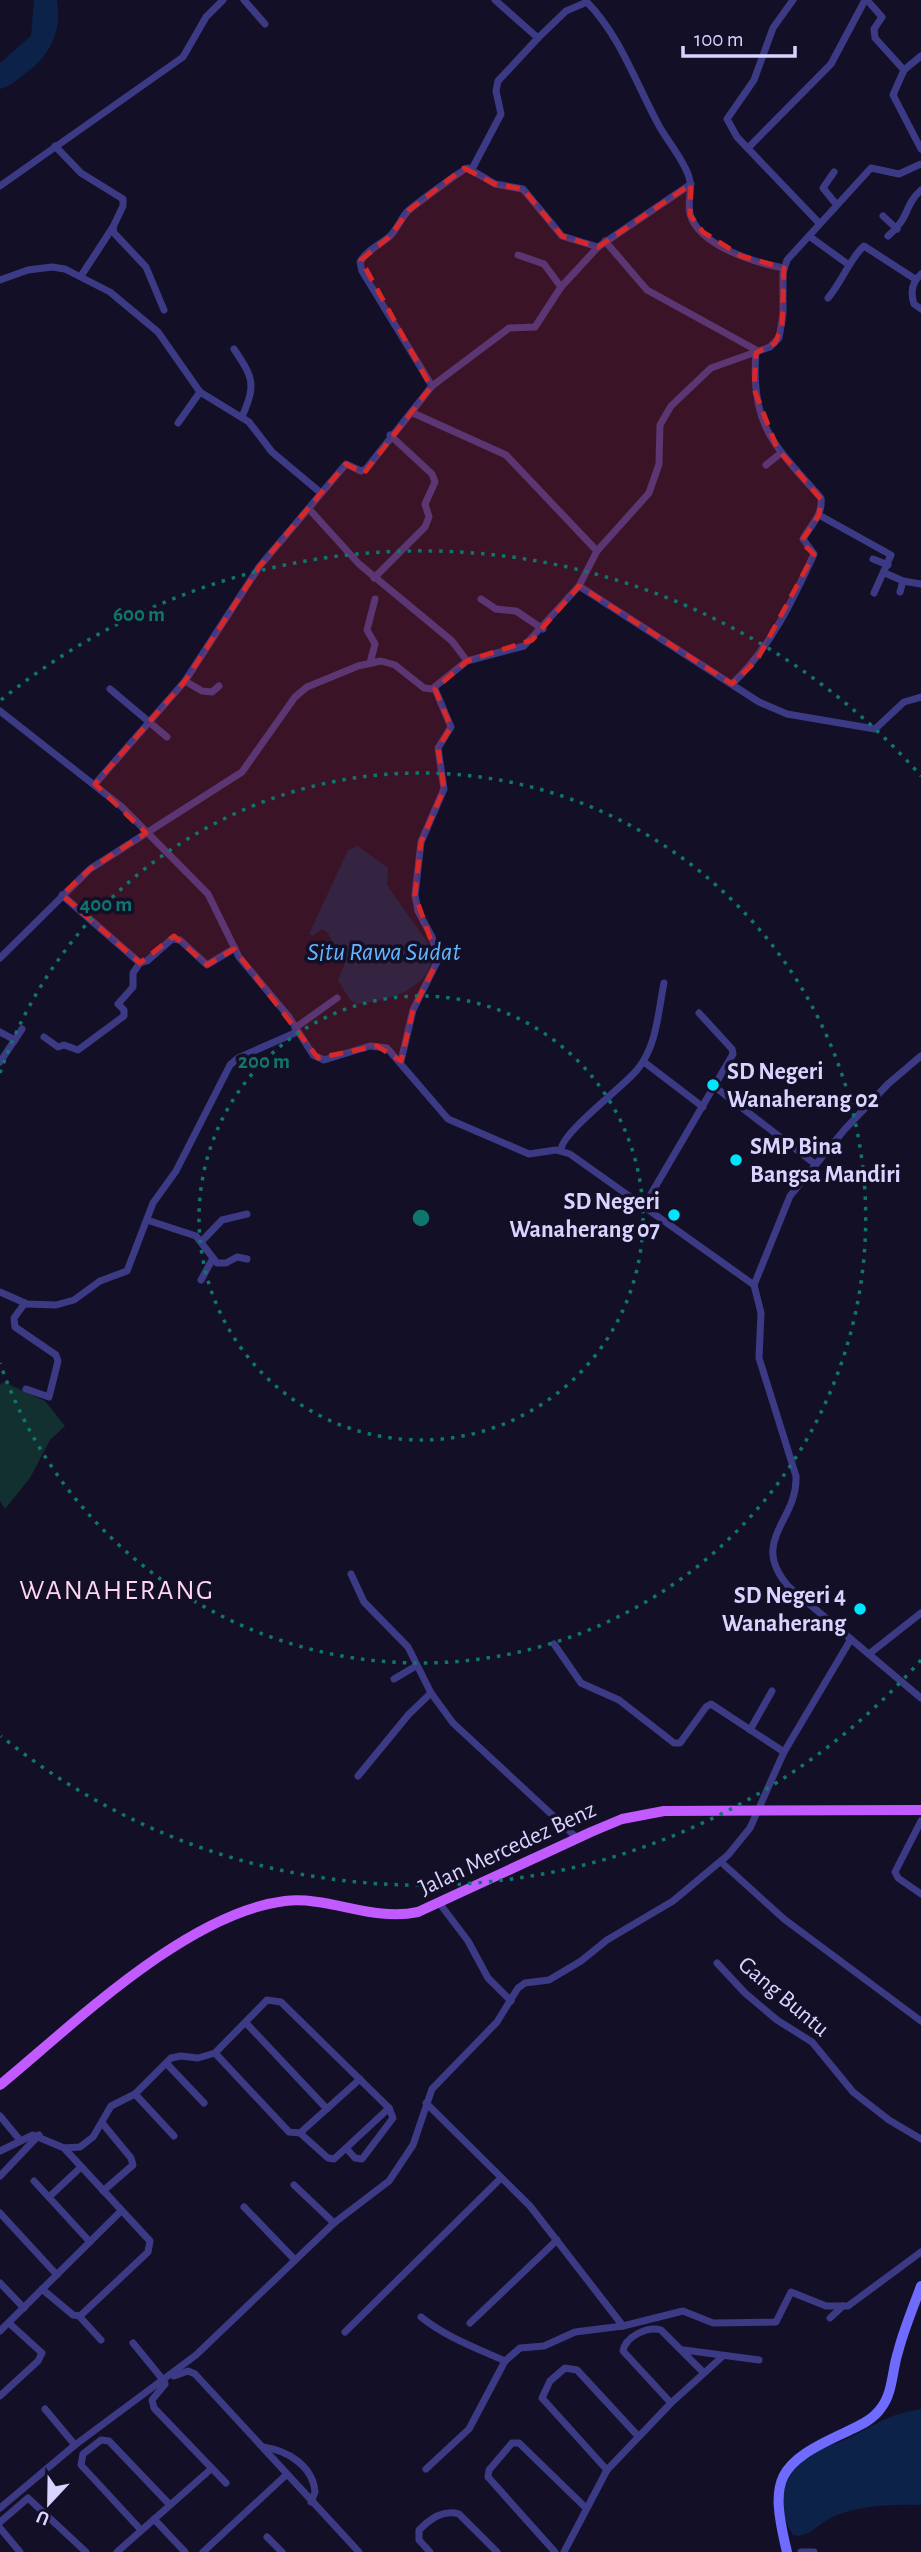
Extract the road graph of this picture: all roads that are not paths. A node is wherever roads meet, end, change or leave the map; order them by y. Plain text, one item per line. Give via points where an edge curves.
1 (223, 0) edge
2 (244, 0) edge
3 (495, 0) edge
4 (793, 0) edge
5 (866, 0) edge
6 (588, 1) edge
7 (265, 24) dead end
8 (537, 38) junction
9 (921, 56) edge
10 (904, 70) junction
11 (55, 146) junction
12 (748, 148) junction
13 (921, 149) edge
14 (921, 164) edge
15 (472, 169) junction
16 (834, 172) dead end
17 (691, 184) junction
18 (0, 186) edge
19 (921, 190) edge
20 (836, 204) junction
21 (883, 216) dead end
22 (819, 223) junction
23 (113, 227) junction
24 (897, 229) junction
25 (809, 236) junction
26 (888, 236) dead end
27 (605, 241) junction
28 (598, 247) junction
29 (518, 255) dead end
30 (849, 265) junction
31 (783, 268) junction
32 (81, 276) junction
33 (918, 277) edge
34 (0, 280) edge
35 (561, 287) junction
36 (828, 298) dead end
37 (921, 309) edge
38 (164, 310) dead end
39 (234, 349) dead end
40 (757, 352) junction
41 (432, 386) junction
42 (200, 392) junction
43 (413, 413) junction
44 (242, 417) junction
45 (178, 423) dead end
46 (390, 436) junction
47 (781, 453) junction
48 (766, 465) dead end
49 (321, 493) junction
50 (309, 509) junction
51 (820, 514) junction
52 (597, 551) junction
53 (873, 559) dead end
54 (886, 569) junction
55 (374, 578) junction
56 (903, 581) junction
57 (921, 584) edge
58 (579, 586) junction
59 (900, 592) dead end
60 (874, 593) dead end
61 (375, 599) dead end
62 (481, 599) dead end
63 (543, 629) junction
64 (467, 661) junction
65 (370, 663) junction
66 (184, 681) junction
67 (732, 684) junction
68 (219, 686) dead end
69 (110, 689) dead end
70 (435, 689) junction
71 (921, 697) edge
72 (0, 712) edge
73 (149, 723) junction
74 (167, 737) dead end
75 (95, 784) junction
76 (146, 833) junction
77 (62, 895) junction
78 (234, 948) junction
79 (0, 958) edge
80 (140, 963) junction
81 (664, 983) dead end
82 (337, 998) dead end
83 (699, 1013) dead end
84 (22, 1029) dead end
85 (296, 1030) junction
86 (0, 1032) edge
87 (44, 1037) dead end
88 (15, 1040) junction
89 (921, 1056) edge
90 (401, 1061) junction
91 (0, 1062) edge
92 (644, 1062) junction
93 (715, 1087) junction
94 (703, 1107) junction
95 (561, 1150) junction
96 (815, 1164) junction
97 (644, 1206) junction
98 (247, 1214) dead end
99 (147, 1220) junction
100 (202, 1241) junction
101 (212, 1259) junction
102 (247, 1259) dead end
103 (201, 1280) dead end
104 (754, 1285) junction
105 (0, 1292) edge
106 (25, 1303) junction
107 (26, 1389) dead end
108 (351, 1574) dead end
109 (921, 1613) edge
110 (851, 1639) junction
111 (554, 1644) dead end
112 (869, 1654) junction
113 (416, 1666) junction
114 (394, 1679) dead end
115 (772, 1691) dead end
116 (431, 1693) junction
117 (921, 1698) edge
118 (750, 1730) junction
119 (784, 1752) junction
120 (358, 1776) dead end
121 (761, 1809) junction
122 (921, 1810) edge
123 (921, 1821) edge
124 (577, 1838) junction
125 (721, 1862) junction
126 (921, 1894) edge
127 (440, 1904) junction
128 (717, 1963) dead end
129 (511, 2001) junction
130 (921, 2021) edge
131 (246, 2023) junction
132 (215, 2053) junction
133 (167, 2064) junction
134 (360, 2079) junction
135 (0, 2085) edge
136 (135, 2094) junction
137 (204, 2103) dead end
138 (426, 2103) junction
139 (389, 2108) junction
140 (327, 2109) junction
141 (0, 2116) edge
142 (103, 2124) junction
143 (300, 2133) junction
144 (39, 2135) junction
145 (174, 2136) dead end
146 (19, 2139) junction
147 (921, 2139) edge
148 (64, 2148) junction
149 (346, 2148) junction
150 (0, 2151) edge
151 (81, 2167) junction
152 (0, 2176) edge
153 (501, 2178) junction
154 (34, 2181) dead end
155 (294, 2185) dead end
156 (103, 2191) junction
157 (49, 2197) junction
158 (244, 2207) dead end
159 (121, 2211) junction
160 (0, 2213) edge
161 (334, 2223) junction
162 (557, 2240) junction
163 (90, 2242) junction
164 (921, 2252) edge
165 (295, 2260) junction
166 (57, 2275) junction
167 (0, 2283) edge
168 (921, 2286) edge
169 (42, 2289) junction
170 (843, 2306) junction
171 (24, 2308) junction
172 (79, 2316) junction
173 (421, 2317) dead end
174 (830, 2318) dead end
175 (9, 2323) junction
176 (470, 2323) dead end
177 (623, 2326) junction
178 (0, 2331) edge
179 (345, 2332) dead end
180 (101, 2340) dead end
181 (134, 2343) dead end
182 (683, 2350) junction
183 (723, 2356) junction
184 (759, 2360) dead end
185 (505, 2361) junction
186 (705, 2373) junction
187 (164, 2381) junction
188 (0, 2396) edge
189 (671, 2403) junction
190 (45, 2409) dead end
191 (638, 2436) junction
192 (75, 2445) junction
193 (263, 2447) junction
194 (211, 2469) junction
195 (426, 2469) dead end
196 (607, 2470) junction
197 (286, 2475) junction
198 (226, 2483) dead end
199 (311, 2502) junction
200 (170, 2505) junction
201 (0, 2508) edge
202 (586, 2508) junction
203 (154, 2519) junction
204 (0, 2522) edge
205 (0, 2528) edge
206 (141, 2530) junction
207 (267, 2537) dead end
208 (20, 2552) edge
209 (86, 2552) edge
210 (117, 2552) edge
211 (185, 2552) edge
212 (203, 2552) edge
213 (282, 2552) edge
214 (359, 2552) edge
215 (430, 2552) edge
216 (497, 2552) edge
217 (555, 2552) edge
218 (564, 2552) edge
219 (787, 2552) edge
220 (801, 2552) edge
221 (814, 2552) edge

1 - 11 street via 206,18 183,57
2 - 7 street
3 - 8 street
4 - 12 street via 773,28 754,80 729,113 729,125
5 - 10 street via 882,17 874,29 875,38
5 - 12 street via 831,64
6 - 8 street via 566,10
6 - 17 street via 615,39
8 - 15 street via 496,86 501,114
9 - 10 street
10 - 13 street via 893,99
11 - 18 street
11 - 23 street via 81,173 123,199
12 - 22 street
14 - 20 street via 899,174 871,169
15 - 28 street via 495,184 523,189 562,236
15 - 41 street via 459,170 409,210 390,236 360,262
16 - 20 street via 822,188
17 - 27 street
17 - 31 street via 690,215 703,232 721,247
19 - 24 street via 911,198 907,216
20 - 22 street
21 - 24 street
22 - 25 street
23 - 32 street
23 - 38 street via 118,240 146,267
24 - 26 street
25 - 30 street
25 - 31 street
27 - 28 street
27 - 40 street via 647,290
28 - 35 street
29 - 35 street via 544,264
30 - 33 street via 864,246
30 - 36 street
31 - 40 street via 780,334 775,343
32 - 34 street via 41,267
32 - 42 street via 110,292 158,332
33 - 37 street via 912,298
35 - 41 street via 535,327 509,328
39 - 44 street via 252,381 252,395
40 - 47 street via 754,389 758,407
40 - 52 street via 711,368 671,406 660,425 659,464 649,493
41 - 43 street
42 - 44 street
42 - 45 street
43 - 46 street
43 - 52 street via 506,455
44 - 49 street via 272,452
46 - 49 street via 366,469 346,464
46 - 55 street via 435,482 425,504 429,517 425,527
47 - 48 street
47 - 51 street via 821,499
49 - 50 street
50 - 55 street
50 - 66 street via 238,596
51 - 54 street via 890,553
51 - 67 street via 803,539 814,554 786,612 757,660
52 - 58 street
53 - 54 street
54 - 56 street
54 - 60 street
55 - 64 street via 452,641
56 - 57 street
56 - 59 street
58 - 63 street
58 - 67 street
61 - 65 street via 368,630 374,644
62 - 63 street via 496,609 516,611
63 - 64 street via 515,650
64 - 70 street
65 - 70 street via 395,665 424,688
65 - 76 street via 303,689 242,772
66 - 68 street via 202,691 212,692
66 - 73 street
67 - 71 street via 787,714 875,729 904,702
69 - 73 street
70 - 90 street via 451,727 438,748 444,789 421,842 415,895 438,960 413,1010
72 - 75 street
73 - 74 street
73 - 75 street
75 - 76 street
76 - 77 street via 90,869
76 - 78 street via 208,894
77 - 79 street
77 - 80 street
78 - 80 street via 208,965 175,939
78 - 85 street
80 - 87 street via 133,973 133,987 118,1004 124,1016 109,1028 78,1050 58,1047
81 - 92 street via 653,1042
82 - 85 street
83 - 93 street via 733,1051
84 - 88 street
85 - 90 street via 308,1051 318,1058 331,1059 377,1046 392,1051
85 - 99 street via 233,1060
86 - 88 street
88 - 91 street
89 - 96 street via 872,1100
90 - 95 street via 448,1119 529,1154
92 - 94 street
92 - 95 street via 566,1137
93 - 94 street
93 - 96 street
94 - 97 street
95 - 97 street
96 - 104 street via 790,1196
97 - 104 street
98 - 100 street via 227,1217
99 - 100 street via 186,1231
99 - 106 street via 127,1271 100,1281 74,1300 44,1306
100 - 101 street
101 - 102 street via 222,1264 237,1257
101 - 103 street
104 - 110 street via 761,1313 762,1373 796,1476 793,1496 772,1544 774,1563 789,1587
105 - 106 street
106 - 107 street via 14,1318 15,1327 58,1361 49,1397
108 - 113 street via 364,1602 401,1638
109 - 112 street
110 - 112 street
110 - 119 street
111 - 118 street via 581,1683 619,1700 674,1743 680,1743 709,1704
112 - 117 street
113 - 114 street
113 - 116 street
115 - 118 street
116 - 120 street
116 - 124 street via 464,1734
118 - 119 street
119 - 121 street
121 - 122 main road, Jalan Mercedez Benz
121 - 124 main road, Jalan Mercedez Benz via 650,1813
121 - 125 street
123 - 126 street via 895,1872
124 - 127 main road, Jalan Mercedez Benz
125 - 129 street via 581,1961 549,1980 521,1986
125 - 130 street via 784,1919
127 - 129 street via 488,1978
127 - 135 main road, Jalan Mercedez Benz via 418,1913 387,1916 289,1901 219,1923 169,1949
128 - 147 street, Gang Buntu via 777,2020 812,2042 853,2092
129 - 138 street via 480,2042 439,2081
131 - 132 street
131 - 134 street via 267,2000 281,2002
131 - 140 street
132 - 133 street via 192,2059 175,2056
132 - 143 street via 289,2132
133 - 136 street
133 - 137 street
134 - 139 street
134 - 140 street
136 - 142 street via 111,2106
136 - 145 street
138 - 153 street
138 - 161 street via 413,2145 397,2172
139 - 149 street
139 - 149 street via 393,2118 368,2154 359,2159
140 - 143 street
141 - 146 street
142 - 148 street via 87,2143
142 - 156 street via 133,2163
143 - 149 street via 328,2158 334,2159
144 - 146 street
144 - 148 street
144 - 152 street
146 - 150 street
148 - 151 street
151 - 156 street
151 - 157 street
153 - 162 street
153 - 179 street
154 - 157 street
155 - 161 street
156 - 159 street
157 - 163 street
158 - 165 street
159 - 163 street
159 - 172 street via 150,2241 149,2249
160 - 166 street
161 - 165 street
162 - 176 street
162 - 177 street
163 - 166 street
164 - 170 street
165 - 187 street
166 - 169 street
167 - 171 street
168 - 219 street via 880,2410 809,2448 783,2477 777,2503
169 - 171 street
169 - 172 street
170 - 174 street
170 - 177 street via 826,2306 791,2292 776,2322 711,2323 683,2311
171 - 175 street
172 - 180 street
173 - 185 street via 444,2335
175 - 178 street
175 - 188 street via 42,2353
177 - 185 street via 584,2330 544,2346 520,2348
181 - 187 street
182 - 183 street
182 - 186 street
182 - 189 street via 656,2328 632,2336 622,2348
183 - 184 street
183 - 186 street
185 - 195 street via 469,2429
186 - 189 street
187 - 192 street
189 - 191 street
190 - 192 street
191 - 196 street
191 - 196 street via 577,2370 565,2368 550,2381 542,2398
192 - 201 street
193 - 194 street via 195,2374 178,2374 151,2403
193 - 197 street
193 - 199 street via 284,2452 310,2475 315,2492
194 - 198 street
194 - 200 street
196 - 202 street
197 - 199 street
197 - 212 street
199 - 214 street
200 - 203 street
200 - 206 street via 110,2441 101,2440 83,2454 81,2465
202 - 217 street via 519,2443 512,2443 489,2470 488,2477
202 - 218 street
203 - 206 street
203 - 211 street
204 - 209 street via 29,2498
205 - 208 street
206 - 210 street
207 - 213 street
215 - 216 street via 419,2540 419,2530 446,2512 459,2514
220 - 221 street

